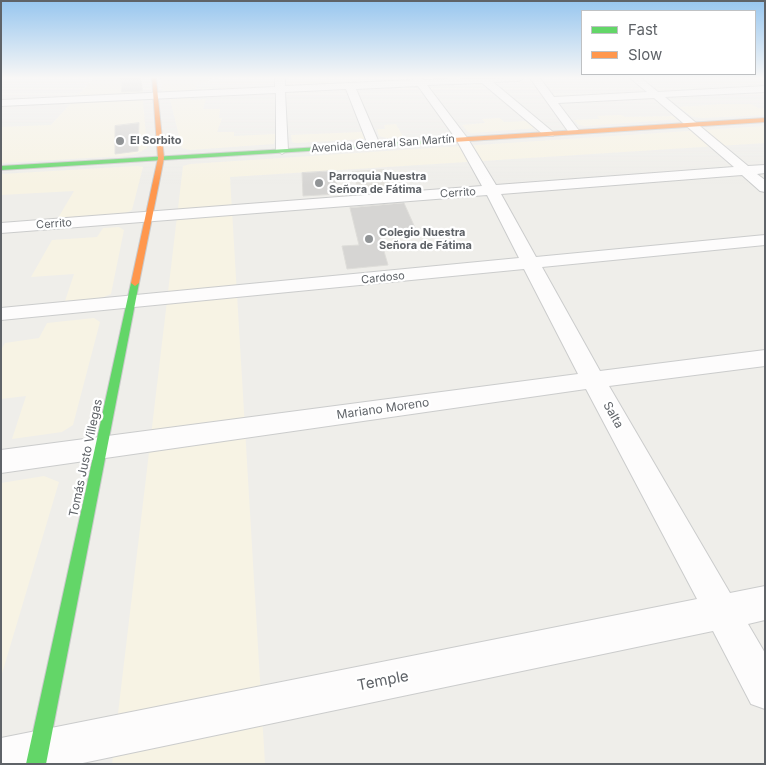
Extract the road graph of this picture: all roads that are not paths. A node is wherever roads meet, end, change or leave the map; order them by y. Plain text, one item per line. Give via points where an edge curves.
1 (157, 114) edge
2 (281, 114) edge
3 (361, 114) edge
4 (443, 114) edge
5 (525, 114) edge
6 (562, 114) edge
7 (680, 114) edge
8 (765, 120) edge
9 (694, 125) junction
10 (574, 132) junction
11 (549, 134) junction
12 (462, 139) junction
13 (374, 145) junction
14 (282, 150) junction
15 (161, 158) junction
16 (1, 168) edge
17 (765, 168) edge
18 (744, 170) junction
19 (765, 188) edge
20 (492, 191) junction
21 (149, 216) junction
22 (1, 228) edge
23 (765, 240) edge
24 (532, 263) junction
25 (131, 302) junction
26 (1, 314) edge
27 (765, 358) edge
28 (593, 380) junction
29 (102, 449) junction
30 (1, 462) edge
31 (765, 603) edge
32 (722, 612) junction
33 (765, 690) edge
34 (37, 757) edge
35 (1, 758) edge

1 - 15 main road, Tomás Justo Villegas
2 - 14 street
3 - 13 street
4 - 12 street, Salta
5 - 11 street
6 - 10 street
7 - 9 street
8 - 9 main road, Avenida General San Martín
9 - 10 main road, Avenida General San Martín
9 - 18 street
10 - 11 main road, Avenida General San Martín
11 - 12 main road, Avenida General San Martín
12 - 13 main road, Avenida General San Martín
12 - 20 street, Salta
13 - 14 main road, Avenida General San Martín
14 - 15 main road, Avenida General San Martín
15 - 16 main road, Avenida General San Martín
15 - 21 main road, Tomás Justo Villegas
17 - 18 street, Cerrito
18 - 19 street
18 - 20 street, Cerrito
20 - 21 street, Cerrito
20 - 24 street, Salta
21 - 22 street, Cerrito
21 - 25 main road, Tomás Justo Villegas
23 - 24 street, Cardoso
24 - 25 street, Cardoso
24 - 28 street, Salta
25 - 26 street, Cardoso
25 - 29 main road, Tomás Justo Villegas
27 - 28 street, Mariano Moreno
28 - 29 street, Mariano Moreno
28 - 32 street, Salta
29 - 30 street, Mariano Moreno
29 - 34 main road, Tomás Justo Villegas
31 - 32 street, Temple
32 - 33 street, Salta
32 - 34 street, Temple
34 - 35 street, Temple

